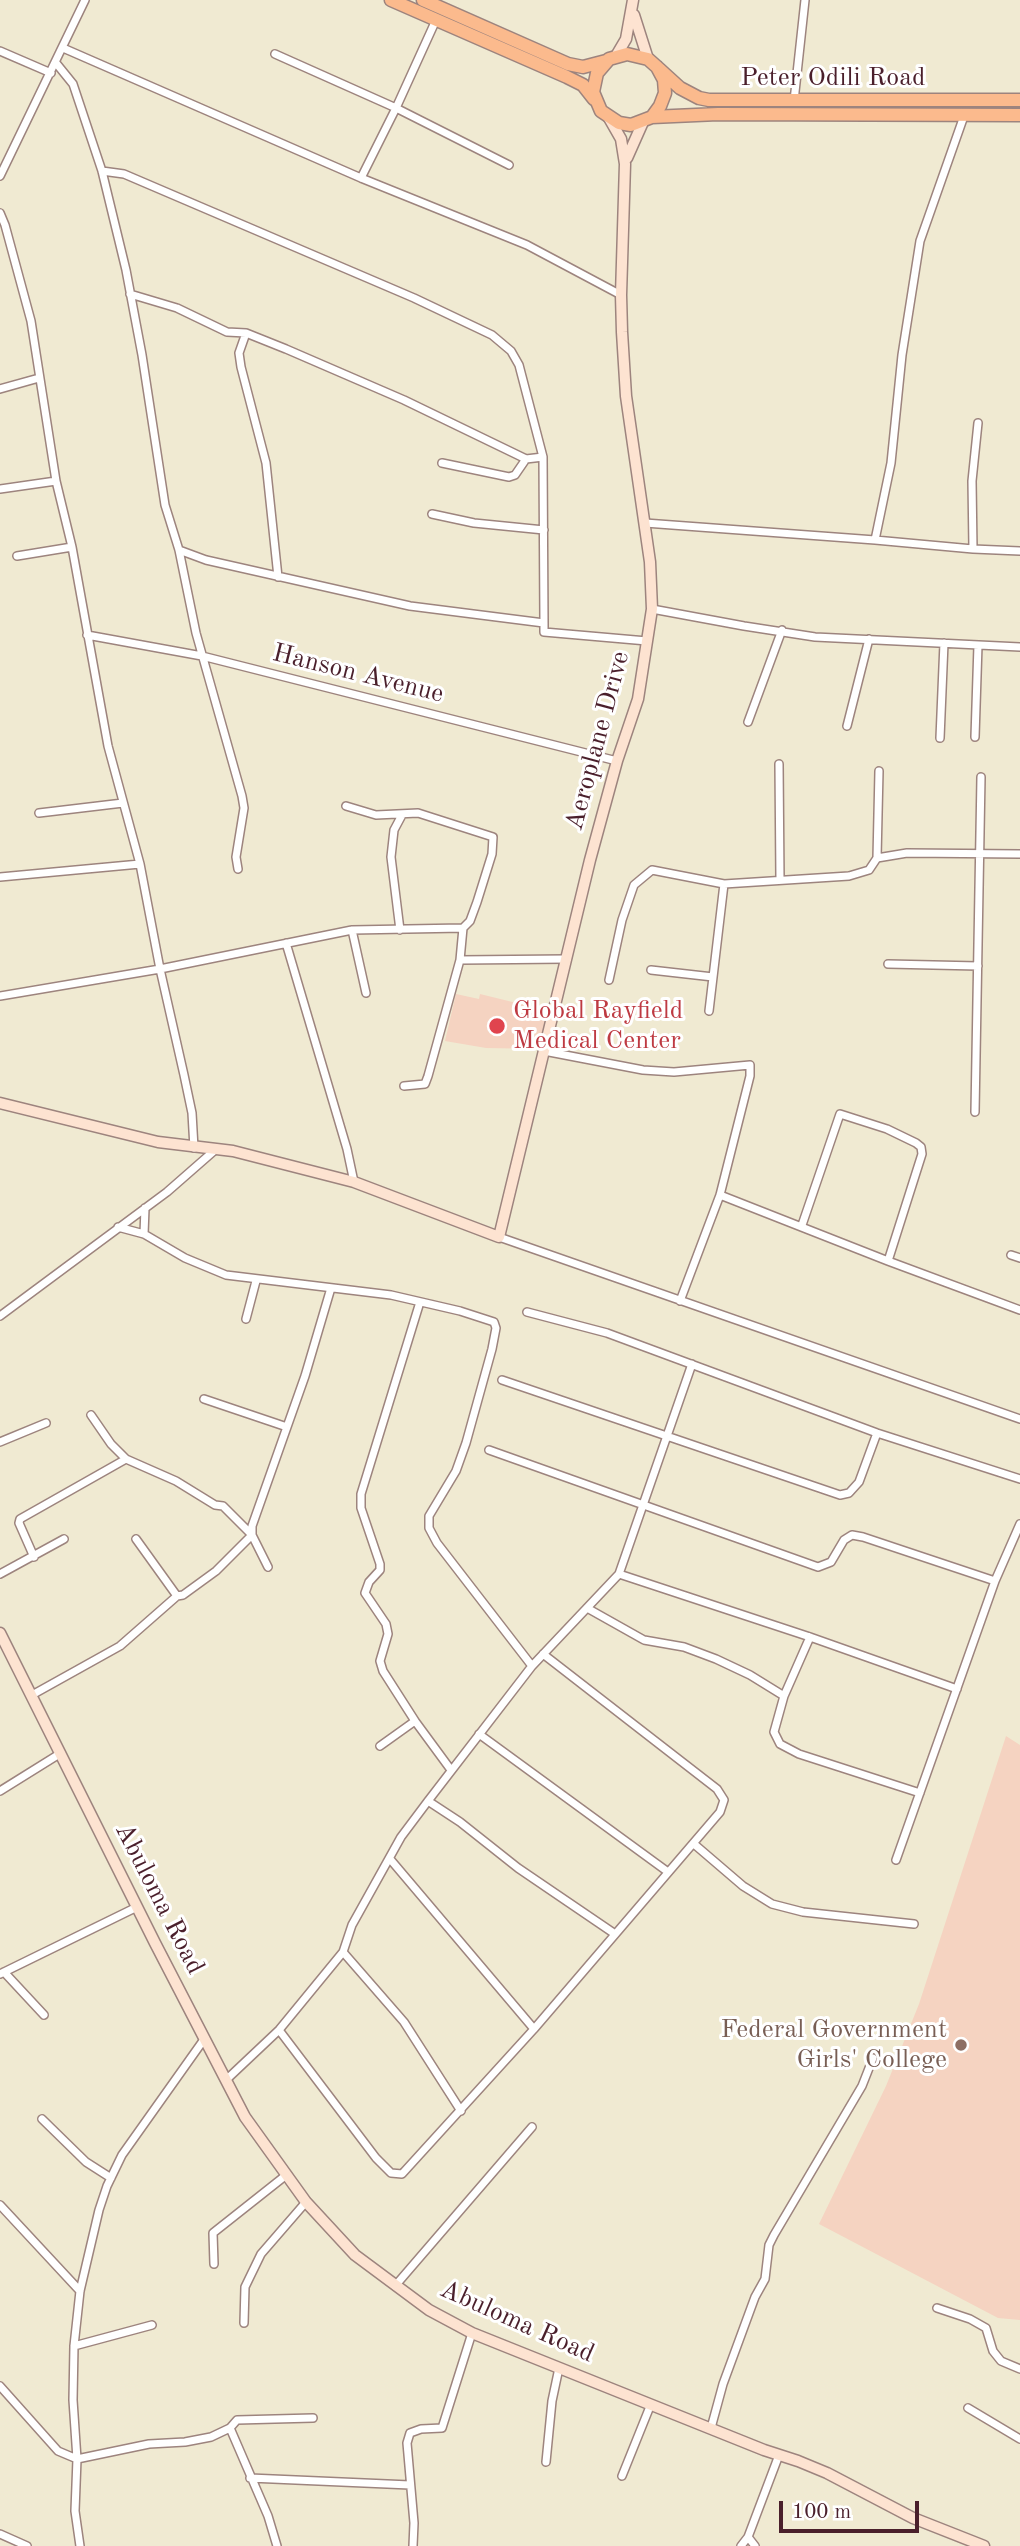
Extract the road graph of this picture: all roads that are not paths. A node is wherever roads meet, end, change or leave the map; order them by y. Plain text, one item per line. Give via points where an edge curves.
1 (85, 0) edge
2 (391, 0) edge
3 (423, 0) edge
4 (805, 0) edge
5 (633, 4) edge
6 (436, 19) junction
7 (63, 48) junction
8 (0, 51) edge
9 (275, 54) dead end
10 (613, 58) junction
11 (56, 62) junction
12 (653, 63) junction
13 (51, 73) junction
14 (1020, 100) edge
15 (596, 101) junction
16 (794, 101) junction
17 (396, 108) junction
18 (1020, 115) edge
19 (964, 116) junction
20 (609, 118) junction
21 (647, 119) junction
22 (625, 164) junction
23 (509, 165) dead end
24 (102, 171) junction
25 (0, 176) edge
26 (361, 178) junction
27 (0, 213) edge
28 (130, 294) junction
29 (621, 295) junction
30 (246, 333) junction
31 (40, 378) junction
32 (0, 389) edge
33 (978, 423) dead end
34 (543, 457) junction
35 (526, 460) junction
36 (442, 463) dead end
37 (56, 481) junction
38 (0, 489) edge
39 (432, 514) dead end
40 (645, 523) junction
41 (544, 530) junction
42 (875, 540) junction
43 (72, 547) junction
44 (973, 549) junction
45 (179, 550) junction
46 (1020, 551) edge
47 (17, 556) dead end
48 (278, 576) junction
49 (652, 609) junction
50 (544, 623) junction
51 (782, 630) junction
52 (87, 635) junction
53 (869, 639) junction
54 (647, 641) junction
55 (944, 643) junction
56 (978, 645) junction
57 (1020, 647) edge
58 (202, 656) junction
59 (748, 722) dead end
60 (847, 726) dead end
61 (975, 737) dead end
62 (940, 738) dead end
63 (617, 761) junction
64 (779, 764) dead end
65 (878, 771) dead end
66 (981, 777) dead end
67 (123, 803) junction
68 (346, 806) dead end
69 (40, 813) dead end
70 (402, 815) junction
71 (980, 854) junction
72 (1020, 854) edge
73 (877, 858) junction
74 (139, 864) junction
75 (238, 869) dead end
76 (0, 877) edge
77 (780, 880) junction
78 (724, 884) junction
79 (463, 928) junction
80 (352, 930) junction
81 (400, 930) junction
82 (286, 943) junction
83 (568, 959) junction
84 (460, 960) junction
85 (888, 964) dead end
86 (978, 966) junction
87 (160, 969) junction
88 (651, 970) dead end
89 (713, 977) junction
90 (609, 980) dead end
91 (366, 993) dead end
92 (0, 996) edge
93 (709, 1011) dead end
94 (544, 1051) junction
95 (404, 1086) dead end
96 (0, 1102) edge
97 (975, 1112) dead end
98 (194, 1148) junction
99 (215, 1150) junction
100 (354, 1182) junction
101 (720, 1195) junction
102 (145, 1208) junction
103 (802, 1225) junction
104 (118, 1227) junction
105 (144, 1234) junction
106 (499, 1237) junction
107 (1011, 1255) dead end
108 (1020, 1258) edge
109 (888, 1261) junction
110 (256, 1280) junction
111 (331, 1288) junction
112 (680, 1301) junction
113 (420, 1302) junction
114 (1020, 1310) edge
115 (527, 1312) dead end
116 (0, 1316) edge
117 (246, 1319) dead end
118 (692, 1364) junction
119 (502, 1380) dead end
120 (204, 1399) dead end
121 (90, 1415) dead end
122 (1020, 1419) edge
123 (46, 1423) dead end
124 (288, 1427) junction
125 (877, 1433) junction
126 (668, 1435) junction
127 (0, 1442) edge
128 (489, 1450) dead end
129 (126, 1459) junction
130 (1020, 1479) edge
131 (644, 1506) junction
132 (1020, 1524) edge
133 (252, 1535) junction
134 (64, 1539) dead end
135 (136, 1539) dead end
136 (34, 1557) junction
137 (268, 1567) dead end
138 (0, 1574) edge
139 (619, 1574) junction
140 (996, 1581) junction
141 (177, 1596) junction
142 (587, 1608) junction
143 (0, 1633) edge
144 (810, 1637) junction
145 (543, 1654) junction
146 (532, 1666) junction
147 (957, 1689) junction
148 (32, 1695) junction
149 (784, 1696) junction
150 (415, 1721) junction
151 (479, 1734) junction
152 (380, 1746) dead end
153 (61, 1753) junction
154 (452, 1770) junction
155 (0, 1791) edge
156 (920, 1793) junction
157 (428, 1801) junction
158 (694, 1844) junction
159 (390, 1859) junction
160 (896, 1860) dead end
161 (668, 1872) junction
162 (136, 1907) junction
163 (914, 1924) dead end
164 (615, 1934) junction
165 (343, 1952) junction
166 (2, 1973) edge
167 (44, 2015) dead end
168 (279, 2029) junction
169 (534, 2029) junction
170 (205, 2038) junction
171 (873, 2058) dead end
172 (226, 2080) junction
173 (461, 2110) junction
174 (41, 2119) dead end
175 (532, 2127) dead end
176 (285, 2176) junction
177 (111, 2178) junction
178 (306, 2202) junction
179 (0, 2205) edge
180 (214, 2264) dead end
181 (395, 2286) junction
182 (80, 2291) junction
183 (937, 2308) dead end
184 (244, 2323) dead end
185 (152, 2325) dead end
186 (472, 2333) junction
187 (74, 2346) junction
188 (559, 2368) junction
189 (1020, 2369) edge
190 (0, 2386) edge
191 (651, 2404) junction
192 (968, 2408) dead end
193 (313, 2418) dead end
194 (230, 2428) junction
195 (711, 2428) junction
196 (1020, 2439) edge
197 (779, 2455) junction
198 (77, 2459) junction
199 (546, 2462) dead end
200 (622, 2476) dead end
201 (250, 2478) junction
202 (410, 2485) junction
203 (0, 2534) edge
204 (748, 2537) junction
205 (26, 2546) edge
206 (80, 2546) edge
207 (277, 2546) edge
208 (413, 2546) edge
209 (741, 2546) edge
210 (755, 2546) edge
211 (984, 2546) edge

1 - 7 street
2 - 6 main road
3 - 10 main road via 568,64 591,66
4 - 16 street
5 - 10 street via 626,39
5 - 12 street via 636,27
6 - 15 main road via 576,81
6 - 17 street
7 - 11 street
7 - 26 street
8 - 13 street
9 - 17 street
10 - 12 main road via 638,55
10 - 15 main road via 597,74
11 - 13 street
11 - 24 street via 73,84
12 - 16 main road, Peter Odili Road via 680,88 699,98
12 - 21 main road via 664,80 665,93
13 - 25 street
14 - 16 main road, Peter Odili Road
15 - 20 main road
17 - 23 street
17 - 26 street
18 - 19 main road
19 - 21 main road via 718,114
19 - 42 street via 920,241 891,463
20 - 21 main road via 631,125
20 - 22 street via 621,139
21 - 22 street
22 - 29 street, Aeroplane Drive
24 - 28 street
24 - 34 street via 124,174 492,335 519,365
26 - 29 street via 527,244
27 - 31 street via 31,321
28 - 30 street via 177,308 228,332
28 - 45 street via 165,505
29 - 40 street, Aeroplane Drive via 626,396
30 - 35 street via 404,400
30 - 48 street via 239,353 266,463
31 - 32 street
31 - 37 street
33 - 44 street via 972,481
34 - 35 street
34 - 41 street
35 - 36 street via 509,477
37 - 38 street
37 - 43 street
39 - 41 street
40 - 42 street
40 - 49 street, Aeroplane Drive
41 - 50 street
42 - 44 street
43 - 47 street
43 - 52 street
44 - 46 street
45 - 48 street
45 - 58 street
48 - 50 street via 410,606
49 - 51 street
49 - 54 street, Aeroplane Drive
50 - 54 street via 544,632
51 - 53 street via 815,637
51 - 59 street
52 - 58 street, Hanson Avenue
52 - 67 street
53 - 55 street
53 - 60 street
54 - 63 street, Aeroplane Drive via 638,699
55 - 56 street
55 - 62 street
56 - 57 street
56 - 61 street
58 - 63 street, Hanson Avenue
58 - 75 street via 242,796
63 - 83 street, Aeroplane Drive
64 - 77 street
65 - 73 street
66 - 71 street
67 - 69 street
67 - 74 street
68 - 70 street via 376,815
70 - 79 street via 418,813 493,837 477,902
70 - 81 street via 394,830 391,857
71 - 72 street
71 - 73 street via 907,853
71 - 86 street
73 - 77 street via 869,870 849,876
74 - 76 street
74 - 87 street
77 - 78 street
78 - 89 street
78 - 90 street via 652,870 642,876 634,885 622,920
79 - 81 street
79 - 84 street
80 - 81 street
80 - 82 street
80 - 91 street
82 - 87 street
82 - 100 street
83 - 84 street
83 - 94 street, Aeroplane Drive
84 - 95 street via 425,1084
85 - 86 street
86 - 97 street
87 - 92 street
87 - 98 street via 192,1113
88 - 89 street
89 - 93 street
94 - 101 street via 643,1070 750,1065
94 - 106 street, Aeroplane Drive
96 - 98 street
98 - 99 street
99 - 100 street
99 - 102 street
100 - 106 street
101 - 103 street
101 - 112 street
102 - 104 street
102 - 105 street
103 - 109 street
103 - 109 street via 840,1114 887,1129 916,1143 922,1154
104 - 105 street
104 - 116 street
105 - 110 street via 205,1269
106 - 112 street
107 - 108 street
109 - 114 street
110 - 111 street
110 - 117 street
111 - 113 street
111 - 124 street
112 - 122 street
113 - 146 street via 494,1322 492,1349 466,1443 456,1471 429,1516 429,1528
113 - 150 street via 360,1508 380,1564 365,1593 386,1624 388,1634 380,1661
115 - 118 street via 607,1333
118 - 125 street
118 - 126 street
119 - 126 street
120 - 124 street
121 - 129 street
123 - 127 street
124 - 133 street
125 - 126 street via 859,1482 840,1495
125 - 130 street
126 - 131 street
128 - 131 street
129 - 133 street via 223,1506
129 - 136 street via 20,1519
131 - 139 street
131 - 140 street via 818,1567 831,1562 852,1535
132 - 140 street
133 - 137 street
133 - 141 street via 216,1571
134 - 136 street
135 - 141 street
136 - 138 street
139 - 142 street
139 - 144 street
140 - 147 street
141 - 148 street via 120,1646
142 - 145 street
142 - 149 street via 644,1640 716,1659
143 - 148 street, Abuloma Road
144 - 147 street
144 - 149 street
145 - 146 street
145 - 158 street via 717,1789 724,1800 720,1812
146 - 151 street
147 - 156 street
148 - 153 street, Abuloma Road
149 - 156 street via 774,1732 780,1744
150 - 152 street
150 - 154 street
151 - 154 street
151 - 161 street
153 - 155 street
153 - 162 street, Abuloma Road
154 - 157 street
156 - 160 street
157 - 159 street
157 - 164 street
158 - 161 street
158 - 163 street via 772,1904 803,1912
159 - 165 street via 352,1925
159 - 169 street
161 - 164 street
162 - 166 street
162 - 170 street, Abuloma Road
164 - 169 street
165 - 168 street
165 - 173 street via 404,2022
166 - 167 street
168 - 172 street
168 - 173 street via 391,2173 402,2175
169 - 173 street
170 - 172 street, Abuloma Road
170 - 177 street via 122,2155
171 - 195 street via 862,2086 769,2245 765,2279 723,2384
172 - 176 street, Abuloma Road
174 - 177 street via 86,2162
175 - 181 street
176 - 178 street, Abuloma Road
176 - 180 street via 213,2233
177 - 182 street
178 - 181 street, Abuloma Road via 355,2255
178 - 184 street via 261,2254 245,2287
179 - 182 street
181 - 186 street, Abuloma Road
182 - 187 street
183 - 189 street via 986,2328 1001,2361
185 - 187 street
186 - 188 street, Abuloma Road
186 - 202 street via 442,2428 410,2433
187 - 198 street
188 - 191 street, Abuloma Road
188 - 199 street
190 - 198 street via 58,2451
191 - 195 street, Abuloma Road
191 - 200 street
192 - 196 street
193 - 194 street via 237,2420
194 - 198 street via 198,2439
194 - 201 street
195 - 197 street, Abuloma Road
197 - 204 street
197 - 211 street, Abuloma Road
198 - 206 street via 75,2511
201 - 202 street
201 - 207 street
202 - 208 street
203 - 205 street
204 - 209 street
204 - 210 street

